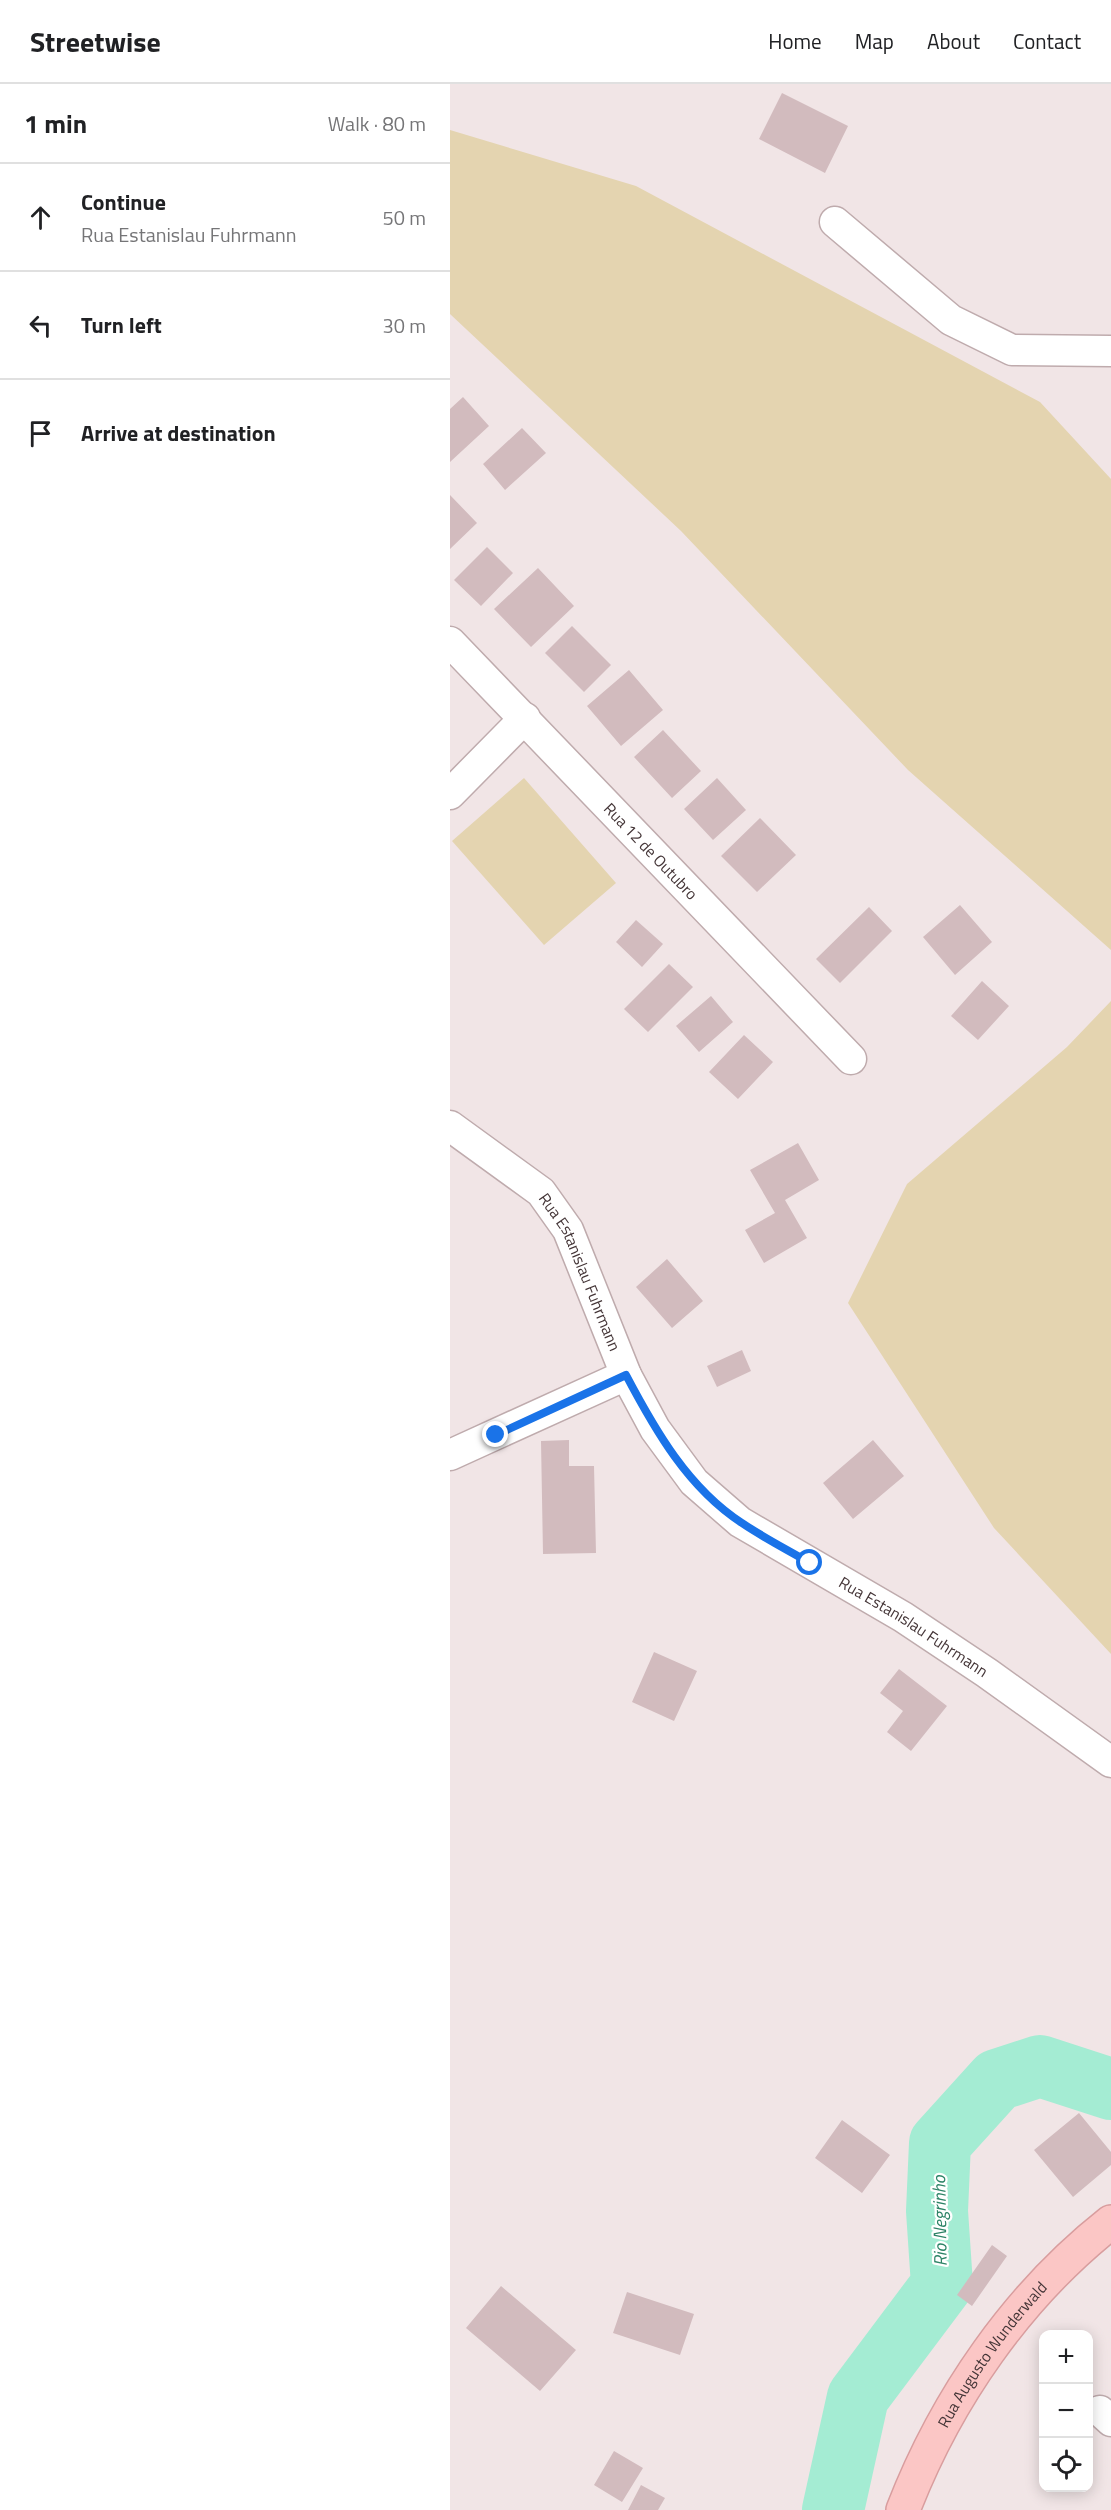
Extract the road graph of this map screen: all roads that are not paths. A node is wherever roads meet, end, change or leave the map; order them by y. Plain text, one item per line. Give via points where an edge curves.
1 (835, 222) dead end
2 (1111, 351) edge
3 (450, 642) edge
4 (525, 718) junction
5 (450, 794) edge
6 (851, 1059) dead end
7 (450, 1125) edge
8 (626, 1375) junction
9 (450, 1455) edge
10 (1111, 1762) edge
11 (1111, 2222) edge
12 (903, 2510) edge

1 - 2 street via 951,320 1012,350
3 - 4 street, Rua 12 de Outubro
4 - 5 street
4 - 6 street, Rua 12 de Outubro
7 - 8 street, Rua Estanislau Fuhrmann via 541,1192 568,1230
8 - 9 street
8 - 10 street, Rua Estanislau Fuhrmann via 655,1429 694,1482 740,1522 903,1617
11 - 12 main road, Rua Augusto Wunderwald via 1034,2294 976,2367 938,2434

